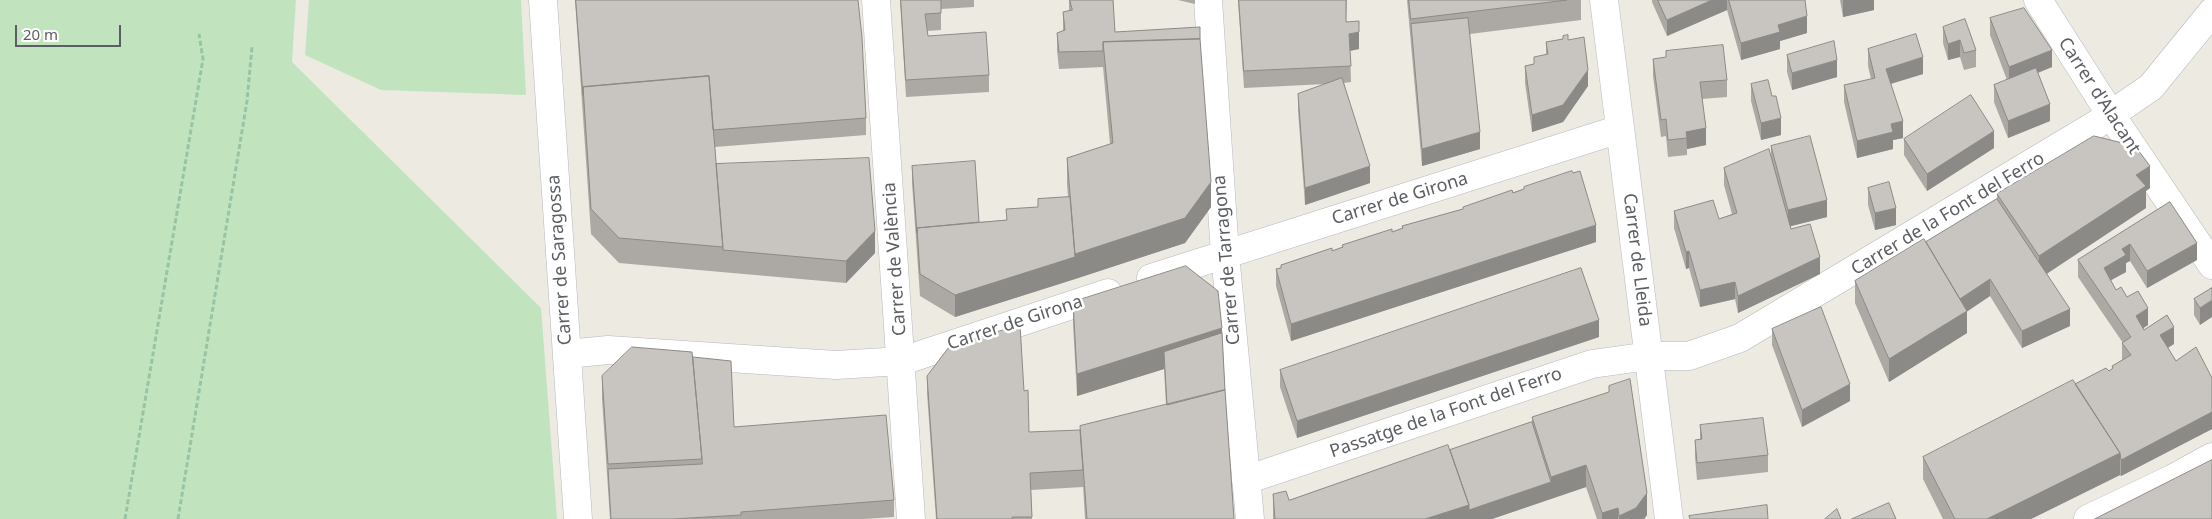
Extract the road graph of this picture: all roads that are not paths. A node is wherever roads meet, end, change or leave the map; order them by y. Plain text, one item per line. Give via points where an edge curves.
1 (543, 0) edge
2 (876, 0) edge
3 (1208, 0) edge
4 (1604, 0) edge
5 (2038, 0) edge
6 (2212, 12) edge
7 (2110, 115) junction
8 (1620, 130) junction
9 (1225, 254) junction
10 (2212, 265) edge
11 (567, 354) junction
12 (1649, 356) junction
13 (902, 361) junction
14 (2212, 457) edge
15 (1246, 480) junction
16 (578, 519) edge
17 (911, 519) edge
18 (1250, 519) edge
19 (1669, 519) edge
20 (2088, 519) edge

1 - 11 street, Carrer de Saragossa
2 - 13 street, Carrer de València
3 - 9 street, Carrer de Tarragona
4 - 8 street, Carrer de Lleida
5 - 7 street, Carrer d'Alacant
6 - 7 street, Carrer de la Font del Ferro via 2151,87
7 - 10 street, Carrer d'Alacant
7 - 12 street, Carrer de la Font del Ferro via 1740,338 1689,356
8 - 9 street, Carrer de Girona
8 - 12 street, Carrer de Lleida
9 - 13 street, Carrer de Girona
9 - 15 street, Carrer de Tarragona
11 - 13 street, Carrer de Girona via 608,350 836,365
11 - 16 street, Carrer de Saragossa
12 - 15 street, Passatge de la Font del Ferro via 1592,364
12 - 19 street, Carrer de Lleida
13 - 17 street, Carrer de València
14 - 20 street
15 - 18 street, Carrer de Tarragona

